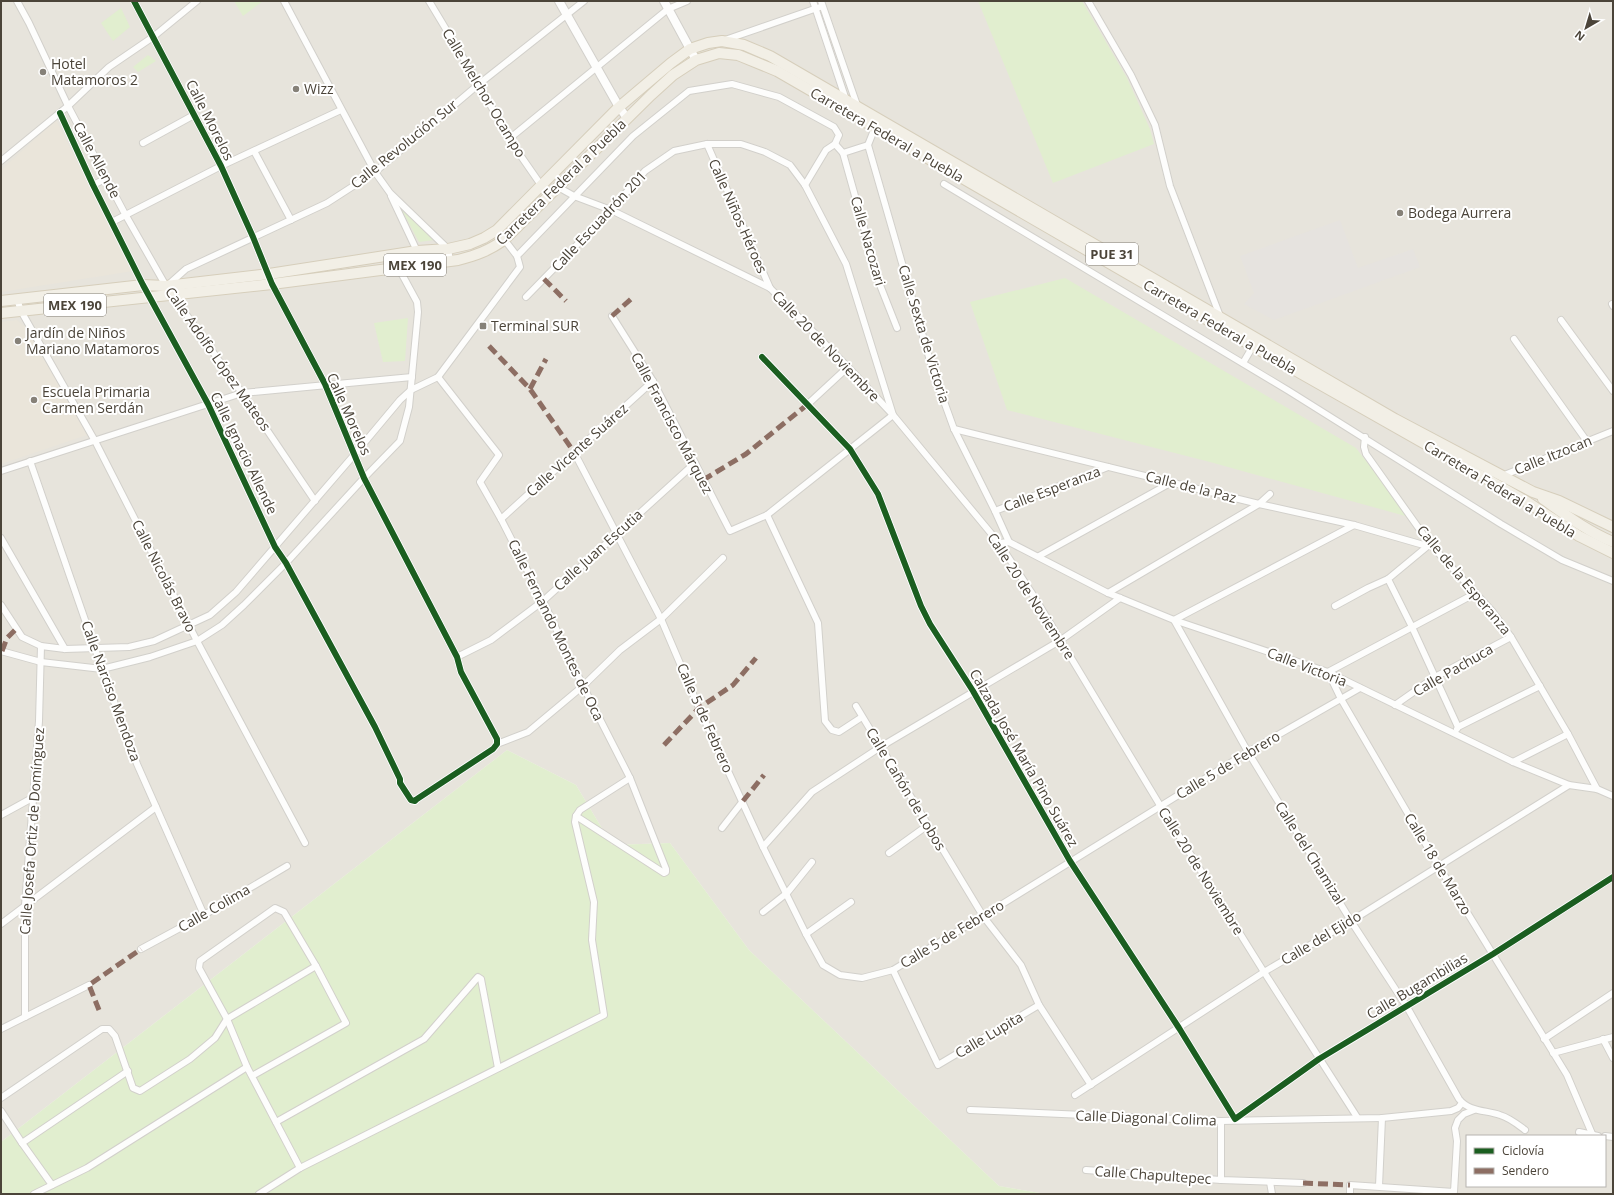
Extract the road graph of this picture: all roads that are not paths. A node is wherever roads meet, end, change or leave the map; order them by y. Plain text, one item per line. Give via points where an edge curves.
1 (16, 1) edge
2 (134, 1) edge
3 (197, 1) edge
4 (284, 1) edge
5 (429, 1) edge
6 (559, 1) edge
7 (584, 1) edge
8 (664, 1) edge
9 (687, 1) edge
10 (813, 1) edge
11 (1088, 1) edge
12 (822, 3) edge
13 (668, 9) junction
14 (816, 9) junction
15 (566, 14) junction
16 (153, 37) junction
17 (722, 41) junction
18 (690, 49) junction
19 (696, 60) junction
20 (597, 69) junction
21 (479, 84) junction
22 (828, 95) junction
23 (846, 99) junction
24 (68, 106) junction
25 (858, 106) junction
26 (619, 107) junction
27 (341, 110) junction
28 (847, 112) junction
29 (60, 113) junction
30 (194, 115) junction
31 (627, 118) junction
32 (879, 118) junction
33 (860, 119) junction
34 (875, 128) junction
35 (509, 139) junction
36 (143, 143) dead end
37 (707, 144) junction
38 (835, 144) junction
39 (868, 145) junction
40 (254, 151) junction
41 (844, 153) junction
42 (1, 161) edge
43 (221, 166) junction
44 (375, 172) junction
45 (107, 178) junction
46 (944, 184) dead end
47 (93, 185) junction
48 (541, 185) junction
49 (805, 185) junction
50 (558, 187) junction
51 (390, 193) junction
52 (574, 196) junction
53 (611, 210) junction
54 (125, 214) junction
55 (291, 220) junction
56 (112, 222) junction
57 (497, 230) junction
58 (253, 237) junction
59 (504, 240) junction
60 (448, 249) junction
61 (417, 250) junction
62 (517, 256) junction
63 (450, 260) junction
64 (420, 264) junction
65 (398, 267) junction
66 (271, 279) junction
67 (143, 285) junction
68 (166, 286) junction
69 (770, 288) junction
70 (173, 295) junction
71 (150, 297) junction
72 (526, 297) dead end
73 (16, 299) junction
74 (1, 301) edge
75 (21, 311) junction
76 (1, 313) edge
77 (612, 316) dead end
78 (1561, 320) dead end
79 (1218, 321) junction
80 (897, 328) dead end
81 (1514, 339) dead end
82 (1252, 346) junction
83 (762, 357) dead end
84 (1243, 363) junction
85 (848, 367) junction
86 (412, 377) junction
87 (438, 377) junction
88 (653, 381) junction
89 (325, 384) junction
90 (411, 390) junction
91 (1613, 391) edge
92 (242, 393) junction
93 (208, 404) junction
94 (808, 404) junction
95 (893, 415) junction
96 (954, 429) junction
97 (1613, 431) edge
98 (1365, 437) junction
99 (1586, 440) junction
100 (95, 441) junction
101 (850, 449) junction
102 (574, 452) junction
103 (354, 455) junction
104 (30, 461) junction
105 (695, 464) junction
106 (1108, 467) junction
107 (1, 471) edge
108 (1502, 476) junction
109 (364, 478) junction
110 (1172, 482) junction
111 (1497, 485) junction
112 (1533, 492) junction
113 (1270, 494) dead end
114 (315, 501) junction
115 (1259, 504) junction
116 (995, 511) junction
117 (768, 515) junction
118 (501, 519) junction
119 (1354, 526) junction
120 (1613, 527) edge
121 (617, 532) junction
122 (1, 538) edge
123 (1009, 542) junction
124 (1613, 542) edge
125 (999, 543) junction
126 (1428, 545) junction
127 (275, 546) junction
128 (1613, 553) edge
129 (1039, 556) junction
130 (723, 558) dead end
131 (286, 563) junction
132 (1388, 579) junction
133 (1613, 582) edge
134 (1108, 593) junction
135 (1476, 593) junction
136 (1120, 598) junction
137 (543, 601) junction
138 (1, 605) edge
139 (1335, 606) dead end
140 (661, 619) junction
141 (1174, 620) junction
142 (190, 625) junction
143 (1412, 627) junction
144 (1511, 637) junction
145 (1061, 640) junction
146 (197, 641) junction
147 (41, 646) junction
148 (65, 649) junction
149 (96, 649) junction
150 (1, 652) edge
151 (457, 657) junction
152 (41, 662) junction
153 (102, 669) junction
154 (1328, 672) junction
155 (1435, 677) junction
156 (583, 686) junction
157 (1540, 686) junction
158 (1360, 688) junction
159 (973, 691) junction
160 (1341, 699) junction
161 (1395, 705) junction
162 (856, 706) dead end
163 (862, 716) junction
164 (1458, 727) junction
165 (1454, 734) junction
166 (1568, 734) junction
167 (497, 744) junction
168 (882, 746) junction
169 (1248, 752) junction
170 (1513, 762) junction
171 (630, 778) junction
172 (1569, 785) junction
173 (1598, 789) junction
174 (1613, 796) edge
175 (34, 797) junction
176 (743, 801) junction
177 (156, 807) junction
178 (1161, 807) junction
179 (1, 814) edge
180 (576, 816) junction
181 (928, 825) junction
182 (722, 828) dead end
183 (304, 843) dead end
184 (764, 847) junction
185 (889, 853) dead end
186 (1070, 861) junction
187 (812, 862) dead end
188 (287, 866) dead end
189 (1438, 866) junction
190 (1613, 877) edge
191 (787, 893) junction
192 (851, 902) dead end
193 (25, 905) junction
194 (763, 912) dead end
195 (204, 916) junction
196 (983, 916) junction
197 (1351, 921) junction
198 (1, 924) edge
199 (806, 934) junction
200 (141, 950) dead end
201 (1493, 954) junction
202 (316, 966) junction
203 (893, 970) junction
204 (1264, 972) junction
205 (89, 985) dead end
206 (1613, 993) edge
207 (1040, 1005) junction
208 (1406, 1007) junction
209 (25, 1017) junction
210 (227, 1019) junction
211 (1179, 1028) junction
212 (1, 1029) edge
213 (1613, 1037) edge
214 (1544, 1039) junction
215 (1603, 1039) junction
216 (1553, 1053) junction
217 (1613, 1058) edge
218 (1319, 1059) junction
219 (938, 1065) joint
220 (247, 1067) junction
221 (498, 1068) junction
222 (128, 1071) junction
223 (252, 1076) junction
224 (1091, 1085) junction
225 (1075, 1095) dead end
226 (1, 1098) edge
227 (1462, 1103) junction
228 (970, 1110) dead end
229 (1474, 1110) junction
230 (1, 1111) edge
231 (1358, 1117) junction
232 (1382, 1118) junction
233 (1236, 1119) junction
234 (1221, 1120) junction
235 (276, 1122) junction
236 (1525, 1130) dead end
237 (1579, 1132) dead end
238 (1590, 1135) edge
239 (1593, 1135) edge
240 (22, 1143) junction
241 (300, 1168) junction
242 (1086, 1170) dead end
243 (1221, 1180) junction
244 (1270, 1182) junction
245 (1303, 1183) dead end
246 (52, 1185) junction
247 (1379, 1186) junction
248 (34, 1194) edge
249 (259, 1194) edge
250 (1272, 1194) edge
251 (1350, 1194) edge

1 - 24 street
2 - 16 street, Calle Morelos
3 - 16 street
4 - 27 street
5 - 21 street, Calle Melchor Ocampo
6 - 15 street
7 - 15 street, Calle Revolución Sur
8 - 13 street
9 - 13 street
10 - 14 street
11 - 79 street via 1131,75 1155,125 1170,186
12 - 14 street
12 - 25 street
13 - 18 street
13 - 20 street
14 - 17 street
14 - 23 street
15 - 20 street
15 - 21 street, Calle Revolución Sur
16 - 24 street via 110,67
16 - 30 street, Calle Morelos
17 - 18 main road, Carretera Federal a Puebla / PUE 31
17 - 22 main road, Carretera Federal a Puebla / PUE 31 via 744,45 770,56
18 - 19 street
18 - 26 main road, Carretera Federal a Puebla / PUE 31
19 - 22 main road, Carretera Federal a Puebla / PUE 31 via 719,53 738,55
19 - 31 main road, Carretera Federal a Puebla / PUE 31 via 674,75
20 - 26 street
20 - 35 street
21 - 35 street, Calle Melchor Ocampo
21 - 44 street, Calle Revolución Sur
22 - 23 main road, Carretera Federal a Puebla / PUE 31
22 - 28 main road, Carretera Federal a Puebla / PUE 31
23 - 25 main road, Carretera Federal a Puebla / PUE 31
23 - 28 street
24 - 29 street
24 - 45 street, Calle Allende
25 - 32 main road, Carretera Federal a Puebla / PUE 31
25 - 33 street
26 - 31 street
26 - 48 main road, Carretera Federal a Puebla / MEX 190
27 - 40 street
27 - 44 street
28 - 33 main road, Carretera Federal a Puebla / PUE 31
29 - 42 street
29 - 47 street, Calle Ignacio Allende
30 - 36 street
30 - 43 street, Calle Morelos
31 - 50 main road, Carretera Federal a Puebla / MEX 190
32 - 34 street
32 - 79 main road, Carretera Federal a Puebla / PUE 31
33 - 34 main road, Carretera Federal a Puebla / PUE 31
34 - 39 street
34 - 79 main road, Carretera Federal a Puebla / PUE 31
35 - 48 street, Calle Melchor Ocampo
37 - 49 street, Calle Escuadrón 201 via 741,144 765,152 790,165
37 - 53 street, Calle Escuadrón 201 via 674,151 644,171
37 - 69 street, Calle Niños Héroes
38 - 41 street
38 - 49 street via 826,150
38 - 52 street via 839,135 834,127 779,97 732,84 689,91 633,136
39 - 41 street
39 - 96 street, Calle Sexta de Victoria via 933,371
40 - 43 street
40 - 55 street
41 - 80 street, Calle Nacozari via 880,285
43 - 54 street
43 - 58 street, Calle Morelos
44 - 51 street
44 - 55 street, Calle Revolución Sur via 327,203
45 - 47 street
45 - 54 street, Calle Allende
46 - 84 street
47 - 56 street, Calle Ignacio Allende
48 - 57 main road, Carretera Federal a Puebla / MEX 190
49 - 95 street, Calle Escuadrón 201 via 846,264
50 - 52 street, Calle 20 de Noviembre
50 - 59 main road, Carretera Federal a Puebla / MEX 190
51 - 60 street
51 - 61 street
52 - 53 street, Calle 20 de Noviembre
52 - 62 street
53 - 69 street, Calle 20 de Noviembre
53 - 72 street, Calle Escuadrón 201
54 - 56 street
54 - 68 street, Calle Adolfo López Mateos
55 - 58 street, Calle Revolución Sur
56 - 67 street, Calle Ignacio Allende
57 - 59 street
57 - 60 main road, Carretera Federal a Puebla / MEX 190 via 470,244
58 - 66 street, Calle Morelos
58 - 68 street, Calle Revolución Sur via 186,269
59 - 62 street
59 - 63 main road, Carretera Federal a Puebla / MEX 190 via 489,251
60 - 61 main road, Carretera Federal a Puebla / MEX 190
60 - 63 street
61 - 64 street
61 - 66 main road, Carretera Federal a Puebla / MEX 190
62 - 87 street via 520,267
63 - 64 main road, Carretera Federal a Puebla / MEX 190
64 - 65 main road, Carretera Federal a Puebla / MEX 190
65 - 66 main road, Carretera Federal a Puebla / MEX 190
65 - 86 street via 417,302
66 - 68 main road, Carretera Federal a Puebla / MEX 190
66 - 70 main road, Carretera Federal a Puebla / MEX 190
66 - 89 street, Calle Morelos
67 - 68 main road, Carretera Federal a Puebla / MEX 190
67 - 71 street, Calle Ignacio Allende
67 - 73 main road, MEX 190
68 - 70 street, Calle Adolfo López Mateos
69 - 85 street, Calle 20 de Noviembre
70 - 71 main road, Carretera Federal a Puebla / MEX 190
70 - 92 street, Calle Adolfo López Mateos
71 - 75 main road, MEX 190
71 - 93 street, Calle Ignacio Allende
73 - 74 main road, MEX 190
73 - 75 street, Calle Nicolás Bravo
75 - 76 main road, MEX 190
75 - 100 street, Calle Nicolás Bravo
77 - 88 street, Calle Francisco Márquez
78 - 91 street
79 - 82 main road, Carretera Federal a Puebla / PUE 31
79 - 108 main road, Carretera Federal a Puebla / PUE 31
81 - 99 street
82 - 84 street
82 - 111 main road, Carretera Federal a Puebla / PUE 31
83 - 94 street, Calzada José María Pino Suárez
84 - 98 street
85 - 94 street
85 - 95 street, Calle 20 de Noviembre
86 - 89 street
86 - 90 street
87 - 90 street
87 - 118 street, Calle Fernando Montes de Oca via 500,455 480,482
88 - 102 street, Calle Vicente Suárez
88 - 105 street, Calle Francisco Márquez
89 - 92 street
89 - 103 street, Calle Morelos
90 - 103 street
90 - 109 street via 400,441
92 - 93 street
92 - 114 street, Calle Adolfo López Mateos
93 - 100 street
93 - 127 street, Calle Ignacio Allende
94 - 101 street, Calzada José María Pino Suárez
95 - 101 street
95 - 125 street, Calle 20 de Noviembre
96 - 106 street, Calle de la Paz
96 - 116 street, Calle Sexta de Victoria
97 - 99 street, Calle Itzocan
98 - 126 street, Calle de la Esperanza via 1366,454
98 - 133 street via 1562,560
99 - 108 street, Calle Itzocan
100 - 104 street
100 - 142 street, Calle Nicolás Bravo
101 - 117 street
101 - 159 street, Calzada José María Pino Suárez via 878,494 930,624
102 - 118 street, Calle Vicente Suárez
102 - 121 street, Calle 5 de Febrero
103 - 109 street, Calle Morelos
103 - 114 street
104 - 107 street
104 - 149 street, Calle Narciso Mendoza
105 - 117 street, Calle Francisco Márquez via 730,531
105 - 121 street, Calle Juan Escutia
106 - 110 street, Calle de la Paz
106 - 116 street, Calle Esperanza
108 - 111 street, Calle Itzocan
108 - 112 main road, Carretera Federal a Puebla / PUE 31
109 - 131 street
109 - 151 street, Calle Morelos
110 - 115 street, Calle de la Paz
110 - 129 street
111 - 128 main road, Carretera Federal a Puebla / PUE 31 via 1579,536
112 - 120 main road, Carretera Federal a Puebla / PUE 31 via 1559,501
112 - 124 main road via 1576,522
113 - 115 street
114 - 127 street
115 - 119 street, Calle de la Paz
115 - 134 street
116 - 123 street, Calle Sexta de Victoria
117 - 163 street, Calle Cañón de Lobos via 818,623 824,721 832,730 839,732
118 - 137 street, Calle Fernando Montes de Oca
119 - 126 street, Calle de la Paz
119 - 141 street
121 - 137 street, Calle Juan Escutia
121 - 140 street, Calle 5 de Febrero
122 - 148 street
123 - 125 street
123 - 129 street, Calle Victoria
125 - 145 street, Calle 20 de Noviembre
126 - 132 street
126 - 135 street, Calle de la Esperanza
127 - 131 street, Calle Ignacio Allende
127 - 142 street via 236,592 210,615
129 - 134 street, Calle Victoria
130 - 140 street
131 - 146 street via 244,605
131 - 167 street, Calle Ignacio Allende via 375,727 400,783 412,800
132 - 139 street
132 - 143 street
134 - 136 street, Calle Victoria
135 - 143 street
135 - 144 street, Calle de la Esperanza
136 - 141 street, Calle Victoria
136 - 145 street
137 - 151 street, Calle Juan Escutia via 491,640
137 - 156 street, Calle Fernando Montes de Oca
138 - 147 street via 22,637
140 - 156 street via 620,650
140 - 176 street, Calle 5 de Febrero
141 - 154 street, Calle Victoria
141 - 169 street, Calle del Chamizal
142 - 146 street, Calle Nicolás Bravo
142 - 149 street via 154,641 129,647
143 - 154 street
143 - 155 street
144 - 155 street, Calle Pachuca
144 - 157 street, Calle de la Esperanza
145 - 159 street
145 - 178 street, Calle 20 de Noviembre
146 - 153 street via 150,657
146 - 183 street, Calle Nicolás Bravo
147 - 148 street
147 - 152 street, Calle Josefa Ortiz de Domínguez
148 - 149 street
149 - 153 street, Calle Narciso Mendoza
150 - 152 street
151 - 167 street, Calle Morelos via 461,672 497,738
152 - 153 street
152 - 175 street, Calle Josefa Ortiz de Domínguez
153 - 177 street, Calle Narciso Mendoza via 137,764
154 - 158 street, Calle Victoria
154 - 160 street, Calle 18 de Marzo
155 - 161 street, Calle Pachuca
155 - 164 street
156 - 167 street via 528,732
156 - 171 street, Calle Fernando Montes de Oca
157 - 164 street
157 - 166 street, Calle de la Esperanza
158 - 160 street, Calle 5 de Febrero
158 - 161 street, Calle Victoria
159 - 168 street
159 - 186 street, Calzada José María Pino Suárez
160 - 169 street, Calle 5 de Febrero
160 - 189 street, Calle 18 de Marzo
161 - 165 street, Calle Victoria
162 - 163 street
163 - 168 street, Calle Cañón de Lobos
164 - 165 street
165 - 170 street, Calle Victoria
166 - 170 street
166 - 173 street, Calle de la Esperanza
168 - 181 street, Calle Cañón de Lobos
168 - 184 street via 812,792
169 - 178 street, Calle 5 de Febrero
169 - 197 street, Calle del Chamizal
170 - 172 street, Calle Victoria
171 - 180 street via 580,810
171 - 180 street, Calle Fernando Montes de Oca via 666,872
172 - 173 street, Calle Victoria
172 - 189 street, Calle del Ejido
173 - 174 street, Calle Victoria
175 - 179 street
175 - 193 street, Calle Josefa Ortiz de Domínguez
176 - 182 street
176 - 184 street, Calle 5 de Febrero
177 - 193 street
177 - 195 street, Calle Narciso Mendoza
178 - 186 street, Calle 5 de Febrero
178 - 204 street, Calle 20 de Noviembre
180 - 221 street via 575,822 594,902 592,940 604,1015
181 - 185 street
181 - 196 street, Calle Cañón de Lobos
184 - 191 street, Calle 5 de Febrero
186 - 196 street, Calle 5 de Febrero
186 - 211 street, Calzada José María Pino Suárez
187 - 191 street
188 - 195 street, Calle Colima
189 - 197 street, Calle del Ejido
189 - 201 street, Calle 18 de Marzo
190 - 201 street, Calle Bugambilias
191 - 194 street
191 - 199 street, Calle 5 de Febrero
192 - 199 street
193 - 198 street
193 - 209 street, Calle Josefa Ortiz de Domínguez
195 - 200 street, Calle Colima
196 - 203 street, Calle 5 de Febrero
196 - 207 street, Calle Cañón de Lobos via 1021,965
197 - 204 street, Calle del Ejido
197 - 208 street, Calle del Chamizal
199 - 203 street, Calle 5 de Febrero via 823,965 840,975 862,978
201 - 208 street, Calle Bugambilias
201 - 214 street, Calle 18 de Marzo
202 - 210 street
202 - 210 street via 284,912 275,908 200,961 199,968
202 - 223 street via 346,1023
203 - 219 street, Calle 5 de Febrero
204 - 211 street, Calle del Ejido
204 - 218 street, Calle 20 de Noviembre
205 - 209 street
206 - 214 street
207 - 219 street, Calle Lupita
207 - 224 street, Calle Cañón de Lobos
208 - 218 street, Calle Bugambilias
208 - 227 street, Calle del Chamizal
209 - 212 street
210 - 220 street
210 - 222 street via 214,1038 190,1059 140,1091 133,1088
211 - 224 street, Calle del Ejido
211 - 233 street, Calzada José María Pino Suárez
213 - 215 street
214 - 216 street, Calle 18 de Marzo
215 - 216 street
215 - 217 street
216 - 239 street, Calle 18 de Marzo via 1567,1075
218 - 231 street, Calle 20 de Noviembre
218 - 233 street, Calle Bugambilias
220 - 223 street
220 - 246 street via 87,1168
221 - 235 street via 481,979 478,978 424,1040
221 - 241 street
222 - 226 street via 115,1036 109,1029 102,1029
222 - 240 street
223 - 235 street
224 - 225 street, Calle del Ejido
227 - 229 street
227 - 232 street, Calle Diagonal Colima via 1451,1112
228 - 234 street, Calle Diagonal Colima
229 - 236 street via 1500,1115
229 - 247 street via 1464,1114 1455,1128 1457,1141 1454,1192
230 - 240 street
231 - 232 street, Calle Diagonal Colima
231 - 233 street, Calle Diagonal Colima
232 - 247 street
233 - 234 street, Calle Diagonal Colima
234 - 243 street, Calle Chapultepec
235 - 241 street
237 - 238 street
240 - 246 street
241 - 249 street
242 - 243 street, Calle Chapultepec
243 - 244 street, Calle Chapultepec
244 - 245 street, Calle Chapultepec
244 - 250 street
246 - 248 street
247 - 251 street via 1350,1185

